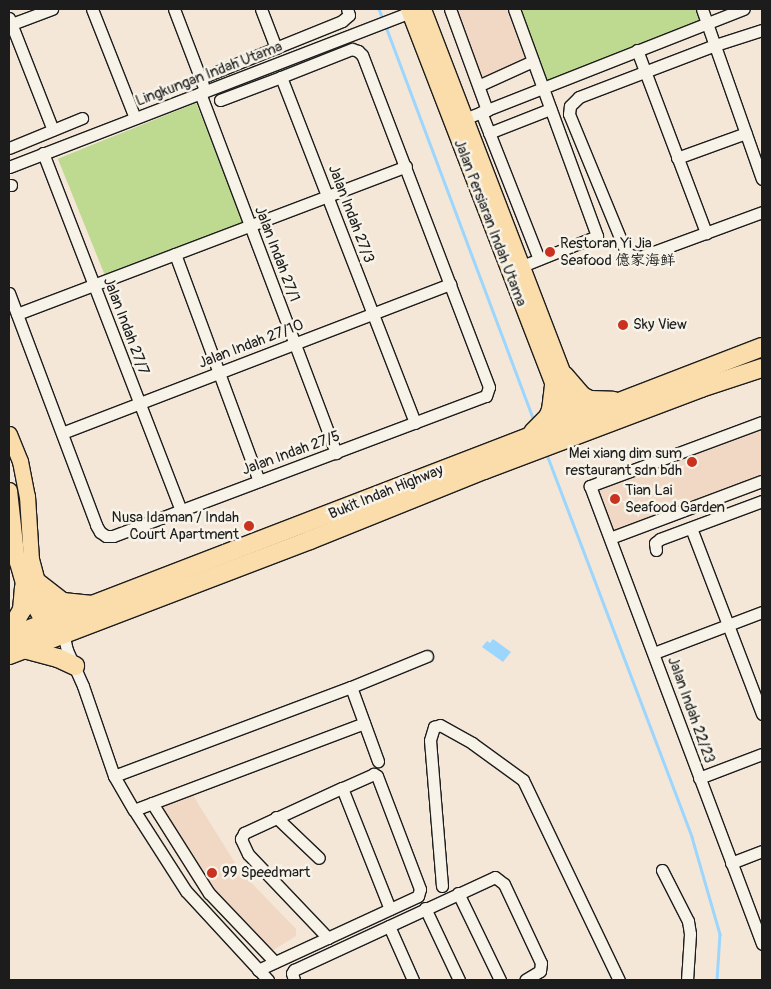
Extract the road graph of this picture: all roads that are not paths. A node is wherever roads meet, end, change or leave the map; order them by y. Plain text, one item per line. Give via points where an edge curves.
1 (52, 9) edge
2 (92, 9) edge
3 (174, 9) edge
4 (261, 9) edge
5 (450, 9) edge
6 (514, 9) edge
7 (702, 9) edge
8 (744, 9) edge
9 (415, 10) edge
10 (348, 12) edge
11 (10, 23) edge
12 (708, 23) junction
13 (762, 30) edge
14 (715, 45) junction
15 (276, 48) junction
16 (637, 50) junction
17 (533, 61) junction
18 (645, 70) junction
19 (280, 77) junction
20 (201, 78) junction
21 (480, 85) junction
22 (543, 88) junction
23 (203, 92) junction
24 (220, 100) dead end
25 (550, 109) junction
26 (484, 111) junction
27 (82, 118) dead end
28 (135, 118) junction
29 (459, 121) junction
30 (52, 130) junction
31 (489, 133) junction
32 (746, 133) junction
33 (9, 148) edge
34 (43, 153) junction
35 (677, 158) junction
36 (406, 166) junction
37 (9, 167) edge
38 (762, 179) edge
39 (328, 196) junction
40 (762, 212) edge
41 (250, 226) junction
42 (706, 233) junction
43 (175, 254) junction
44 (539, 259) junction
45 (522, 266) junction
46 (450, 284) junction
47 (94, 286) junction
48 (9, 293) edge
49 (373, 313) junction
50 (17, 314) junction
51 (295, 344) junction
52 (762, 347) edge
53 (762, 368) edge
54 (219, 373) junction
55 (559, 380) junction
56 (626, 400) junction
57 (140, 403) junction
58 (762, 422) edge
59 (415, 423) junction
60 (576, 427) junction
61 (551, 429) junction
62 (62, 433) junction
63 (9, 434) edge
64 (528, 445) junction
65 (336, 453) junction
66 (259, 481) junction
67 (762, 482) edge
68 (9, 490) edge
69 (762, 501) edge
70 (181, 510) junction
71 (691, 528) junction
72 (610, 538) junction
73 (656, 550) dead end
74 (30, 585) junction
75 (95, 605) junction
76 (762, 612) edge
77 (728, 625) junction
78 (9, 632) edge
79 (9, 637) edge
80 (59, 638) junction
81 (16, 652) edge
82 (654, 653) junction
83 (427, 656) dead end
84 (351, 687) junction
85 (762, 714) edge
86 (364, 723) junction
87 (762, 754) edge
88 (378, 761) dead end
89 (114, 776) junction
90 (699, 778) junction
91 (342, 788) junction
92 (152, 803) junction
93 (134, 810) junction
94 (276, 817) junction
95 (762, 851) edge
96 (319, 858) dead end
97 (731, 863) junction
98 (662, 870) dead end
99 (442, 886) dead end
100 (458, 893) junction
101 (425, 908) junction
102 (390, 910) junction
103 (388, 926) junction
104 (328, 938) junction
105 (762, 944) edge
106 (275, 962) junction
107 (258, 970) junction
108 (268, 980) edge
109 (294, 980) edge
110 (413, 980) edge
111 (459, 980) edge
112 (500, 980) edge
113 (525, 980) edge
114 (619, 980) edge
115 (687, 980) edge

1 - 11 street
2 - 28 street
3 - 20 street, Jalan Indah 27/1
4 - 15 street
5 - 21 street
6 - 17 street
7 - 12 street
8 - 12 street
9 - 23 street, Lingkungan Indah Utama
9 - 29 main road, Jalan Persiaran Indah Utama
10 - 15 street via 342,21
11 - 30 street
12 - 14 street
12 - 16 street
13 - 14 street
14 - 18 street
14 - 32 street
15 - 20 street
16 - 18 street
16 - 22 street
17 - 21 street
17 - 22 street
18 - 35 street
18 - 42 street via 574,100 569,114 626,252 640,257
19 - 24 street
19 - 36 street via 352,49 358,51
19 - 39 street, Jalan Indah 27/3
20 - 23 street, Jalan Indah 27/1
21 - 26 street
22 - 25 street
22 - 26 street
23 - 28 street, Lingkungan Indah Utama
23 - 41 street, Jalan Indah 27/1
25 - 31 street
25 - 44 street via 597,236
26 - 29 street
26 - 31 street
27 - 30 street
28 - 34 street, Lingkungan Indah Utama
29 - 45 main road, Jalan Persiaran Indah Utama
29 - 55 main road, Jalan Persiaran Indah Utama
30 - 33 street
31 - 44 street
32 - 35 street
32 - 38 street
34 - 37 street, Lingkungan Indah Utama
34 - 47 street, Jalan Indah 27/7
35 - 42 street
36 - 39 street
36 - 46 street
39 - 41 street
39 - 49 street, Jalan Indah 27/3
40 - 42 street
41 - 43 street
41 - 51 street, Jalan Indah 27/1
43 - 47 street
43 - 54 street
44 - 45 street
45 - 55 main road, Jalan Persiaran Indah Utama
46 - 49 street, Jalan Indah 27/10
46 - 59 street, Jalan Indah 27/5 via 489,387 486,396
47 - 50 street
47 - 57 street, Jalan Indah 27/7
48 - 50 street
49 - 51 street, Jalan Indah 27/10
49 - 59 street, Jalan Indah 27/3
50 - 62 street
51 - 54 street, Jalan Indah 27/10
51 - 65 street, Jalan Indah 27/1
52 - 56 highway, Bukit Indah Highway
53 - 60 highway, Bukit Indah Highway
54 - 57 street, Jalan Indah 27/10
54 - 66 street
55 - 56 highway via 590,400
55 - 60 main road, Jalan Persiaran Indah Utama
55 - 61 highway
56 - 60 highway, Bukit Indah Highway
57 - 62 street, Jalan Indah 27/10
57 - 70 street, Jalan Indah 27/7
58 - 72 street, Jalan Indah 22/23 via 590,486
59 - 65 street, Jalan Indah 27/5
60 - 61 highway, Bukit Indah Highway
61 - 64 highway
61 - 64 highway, Bukit Indah Highway
62 - 70 street, Jalan Indah 27/5 via 96,525 106,536
63 - 74 main road via 20,461 27,496
64 - 75 highway, Bukit Indah Highway
64 - 80 highway, Bukit Indah Highway
65 - 66 street, Jalan Indah 27/5
66 - 70 street, Jalan Indah 27/5
67 - 72 street
68 - 74 main road via 17,562
69 - 71 street
71 - 73 street via 660,539 655,543
71 - 77 street
72 - 82 street, Jalan Indah 22/23
74 - 75 highway via 63,602
74 - 78 highway via 22,610
74 - 80 main road
75 - 80 highway, Bukit Indah Highway
76 - 77 street
77 - 82 street
77 - 85 street
79 - 80 highway, Bukit Indah Highway
80 - 81 highway, Bukit Indah Highway
80 - 81 highway via 58,658
80 - 89 street
82 - 90 street, Jalan Indah 22/23
83 - 84 street
84 - 86 street
84 - 89 street
86 - 88 street
86 - 92 street
87 - 90 street
89 - 93 street
90 - 97 street, Jalan Indah 22/23
91 - 94 street
91 - 102 street
91 - 102 street via 374,774 377,776 420,893
92 - 93 street
92 - 106 street via 209,893
93 - 107 street via 186,891
94 - 96 street
94 - 104 street via 244,833 241,839 243,846
95 - 97 street
97 - 105 street, Jalan Indah 22/23
98 - 115 street via 688,921
99 - 114 street via 430,740 434,727 440,725 523,780
100 - 101 street
100 - 112 street
100 - 113 street via 490,877 500,880 541,963 540,971
101 - 103 street
101 - 111 street
102 - 104 street
103 - 109 street via 294,970
103 - 110 street
104 - 106 street
106 - 107 street
107 - 108 street

